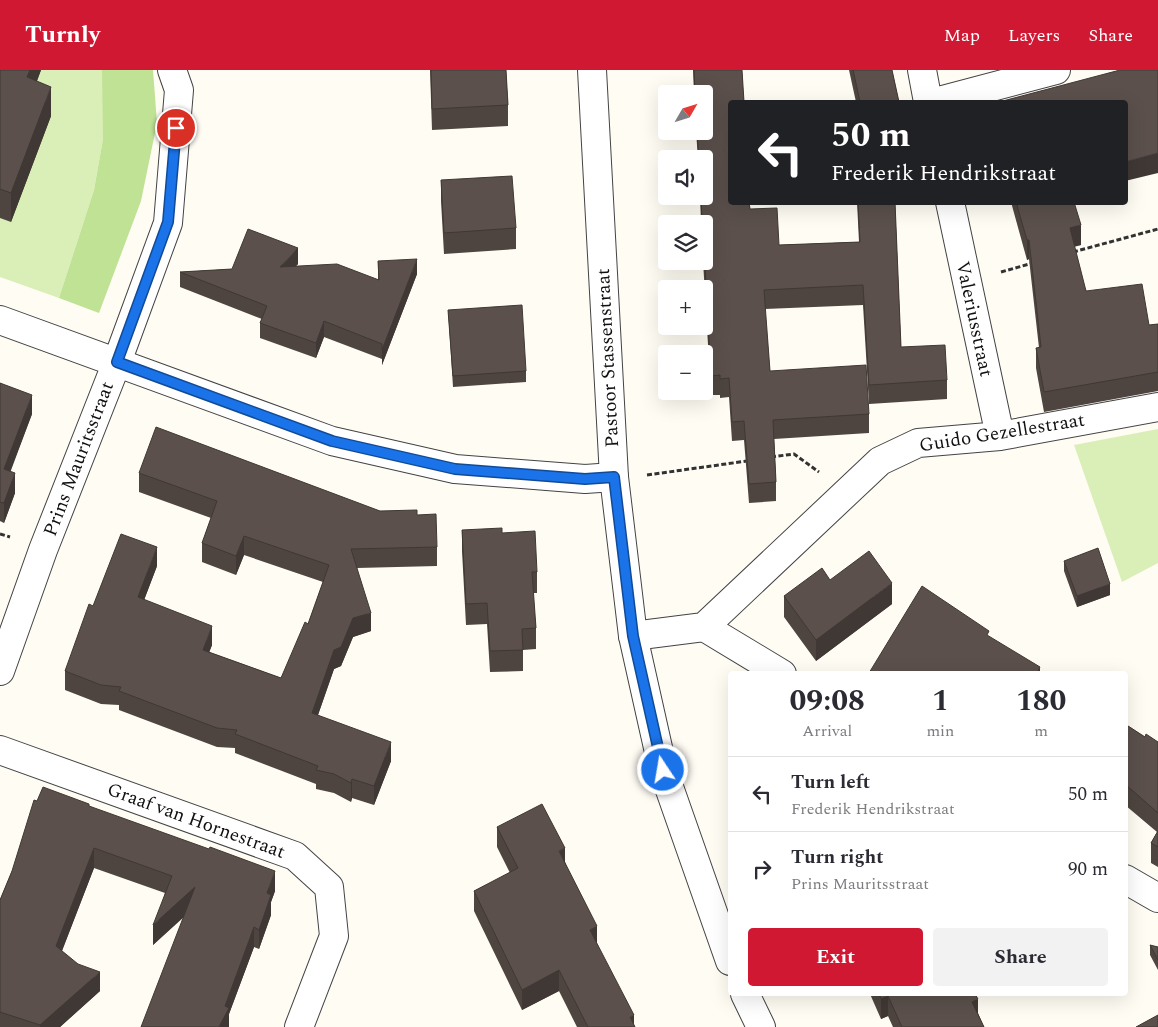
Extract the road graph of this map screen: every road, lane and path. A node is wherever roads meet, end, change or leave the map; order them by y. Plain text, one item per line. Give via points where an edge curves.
1 (172, 70) edge
2 (592, 70) edge
3 (922, 70) edge
4 (1056, 70) edge
5 (928, 100) edge
6 (943, 100) edge
7 (951, 205) edge
8 (1158, 229) edge
9 (1072, 252) edge
10 (1043, 260) edge
11 (966, 282) junction
12 (0, 320) edge
13 (117, 362) junction
14 (1158, 407) edge
15 (1000, 436) junction
16 (765, 458) edge
17 (756, 460) edge
18 (650, 475) dead end
19 (614, 477) junction
20 (846, 492) junction
21 (704, 627) junction
22 (633, 636) junction
23 (0, 670) edge
24 (777, 671) edge
25 (0, 750) edge
26 (1128, 881) edge
27 (1158, 898) edge
28 (728, 955) edge
29 (746, 996) edge
30 (299, 1027) edge
31 (761, 1027) edge

1 - 13 street, Prins Mauritsstraat via 179,90 168,222
2 - 19 street, Pastoor Stassenstraat
3 - 5 street
4 - 6 street
7 - 11 street, Valeriusstraat
8 - 9 path
10 - 11 path
11 - 15 street, Valeriusstraat
12 - 13 street
13 - 19 street via 342,443 455,469 585,479
13 - 23 street, Prins Mauritsstraat
14 - 15 street, Guido Gezellestraat
15 - 20 street, Guido Gezellestraat via 918,443 880,461
16 - 20 path via 794,454
17 - 18 path
19 - 22 street, Pastoor Stassenstraat
20 - 21 street, Guido Gezellestraat
21 - 22 street
21 - 24 street
22 - 28 street, Pastoor Stassenstraat via 663,770
25 - 30 street, Graaf van Hornestraat via 295,856 329,887 334,936
26 - 27 street
29 - 31 street

